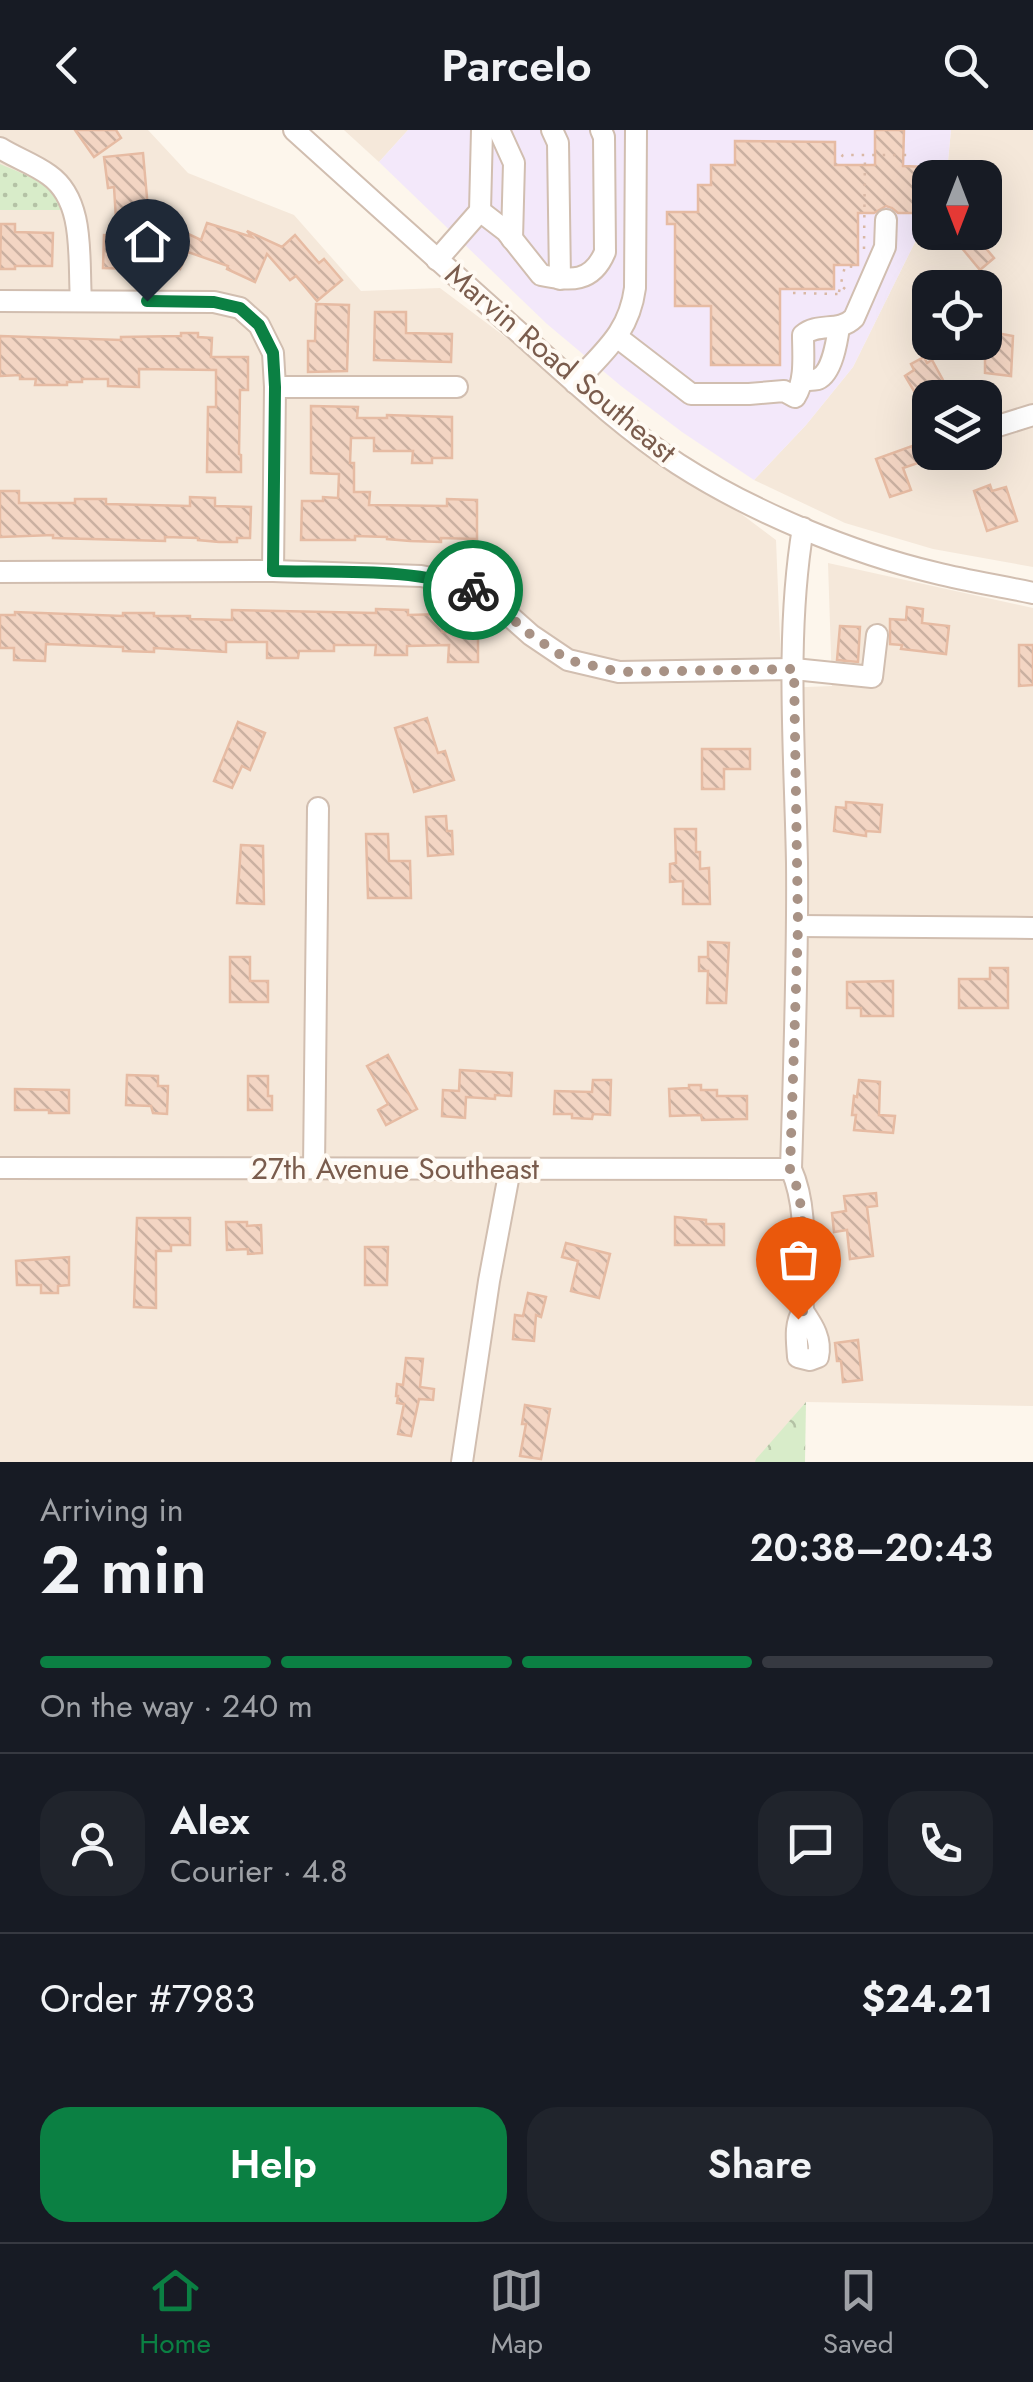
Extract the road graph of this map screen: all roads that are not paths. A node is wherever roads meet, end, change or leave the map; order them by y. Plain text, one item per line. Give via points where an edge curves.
1 (294, 130) edge
2 (482, 130) edge
3 (499, 130) edge
4 (552, 130) edge
5 (602, 130) edge
6 (636, 130) edge
7 (0, 148) edge
8 (480, 211) junction
9 (886, 220) dead end
10 (512, 239) junction
11 (437, 260) junction
12 (560, 279) junction
13 (80, 300) junction
14 (0, 302) edge
15 (839, 327) junction
16 (617, 337) junction
17 (802, 380) junction
18 (575, 382) junction
19 (275, 387) junction
20 (457, 387) dead end
21 (1033, 415) edge
22 (1002, 425) edge
23 (803, 528) junction
24 (273, 571) junction
25 (0, 572) edge
26 (1033, 592) edge
27 (877, 636) dead end
28 (794, 669) junction
29 (318, 808) dead end
30 (798, 926) junction
31 (1033, 928) edge
32 (0, 1168) edge
33 (314, 1168) junction
34 (510, 1168) junction
35 (790, 1169) junction
36 (803, 1311) dead end
37 (462, 1462) edge

1 - 11 street, Marvin Road Southeast
2 - 8 street
3 - 10 street via 514,163
4 - 12 street via 558,144
5 - 12 street via 605,252 590,274
6 - 16 street via 635,288
7 - 13 street via 51,176 70,201
8 - 10 street
8 - 11 street
9 - 15 street via 885,247 854,318
10 - 12 street via 542,276
11 - 18 street, Marvin Road Southeast
13 - 14 street
13 - 19 street via 240,308 259,325 273,353
15 - 17 street via 822,377
15 - 17 street via 810,328 803,335
16 - 17 street via 690,394 784,391 795,397
16 - 18 street
18 - 23 street, Marvin Road Southeast via 678,464
19 - 20 street
19 - 24 street
21 - 22 street
23 - 26 street, Marvin Road Southeast via 936,573
23 - 28 street
24 - 25 street
24 - 28 street via 452,582 486,596 568,660 619,672
27 - 28 street via 872,677
28 - 30 street
29 - 33 street
30 - 31 street
30 - 35 street
32 - 33 street, 27th Avenue Southeast
33 - 34 street, 27th Avenue Southeast
34 - 35 street, 27th Avenue Southeast
34 - 37 street
35 - 36 street via 802,1216

